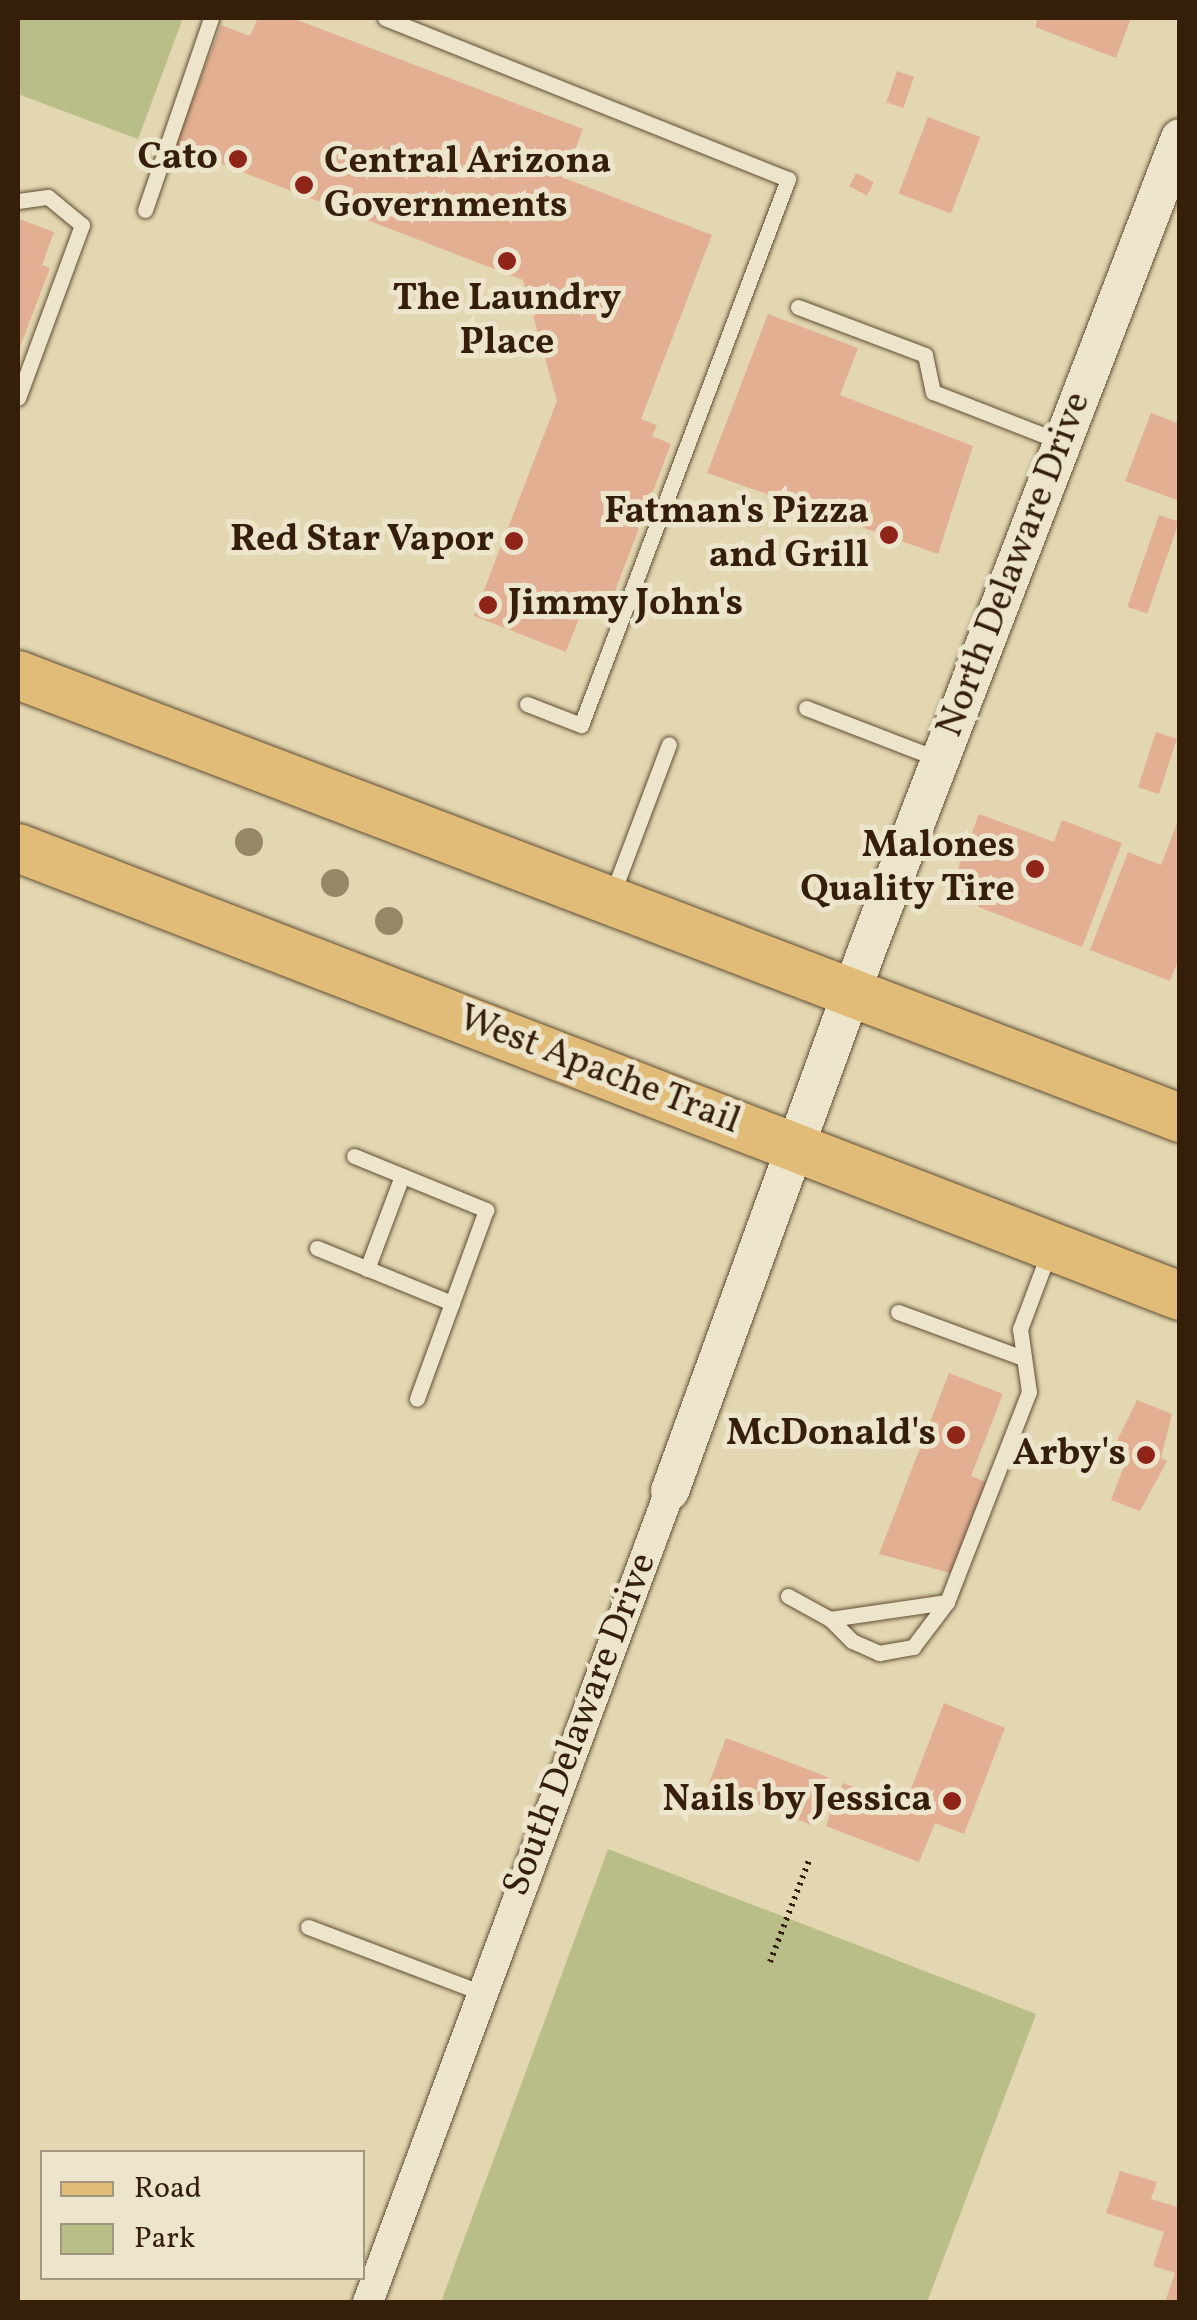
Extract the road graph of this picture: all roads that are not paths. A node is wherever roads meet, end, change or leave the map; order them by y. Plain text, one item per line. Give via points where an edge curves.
1 (211, 18) edge
2 (385, 18) edge
3 (1180, 138) edge
4 (18, 202) edge
5 (145, 210) dead end
6 (798, 307) dead end
7 (18, 398) edge
8 (1060, 442) junction
9 (18, 675) edge
10 (527, 704) dead end
11 (806, 708) dead end
12 (670, 744) dead end
13 (942, 760) junction
14 (18, 848) edge
15 (609, 903) junction
16 (852, 993) junction
17 (1180, 1118) edge
18 (797, 1148) junction
19 (354, 1156) dead end
20 (402, 1176) junction
21 (1051, 1246) junction
22 (317, 1248) dead end
23 (367, 1269) junction
24 (1180, 1296) edge
25 (452, 1303) junction
26 (898, 1312) dead end
27 (1023, 1358) junction
28 (417, 1398) dead end
29 (670, 1491) joint
30 (788, 1596) dead end
31 (947, 1602) junction
32 (830, 1619) junction
33 (308, 1926) dead end
34 (480, 1992) junction
35 (368, 2302) edge

1 - 5 lane
2 - 10 lane via 788,180 581,726
3 - 8 street, North Delaware Drive
4 - 7 lane via 48,197 82,225
6 - 8 lane via 926,355 934,392
8 - 13 street, North Delaware Drive
9 - 15 main road
11 - 13 lane
12 - 15 lane
13 - 16 street, North Delaware Drive
14 - 18 main road, West Apache Trail
15 - 16 main road
16 - 17 main road
16 - 18 street, North Delaware Drive
18 - 21 main road, West Apache Trail
18 - 29 street, South Delaware Drive
19 - 20 lane
20 - 23 lane
20 - 25 lane via 486,1210
21 - 24 main road, West Apache Trail
21 - 27 lane via 1020,1329
22 - 23 lane
23 - 25 lane
25 - 28 lane
26 - 27 lane
27 - 31 lane via 1029,1392
29 - 34 street, South Delaware Drive
30 - 32 lane
31 - 32 lane
31 - 32 lane via 913,1647 880,1653 852,1641
33 - 34 lane
34 - 35 street, South Delaware Drive

